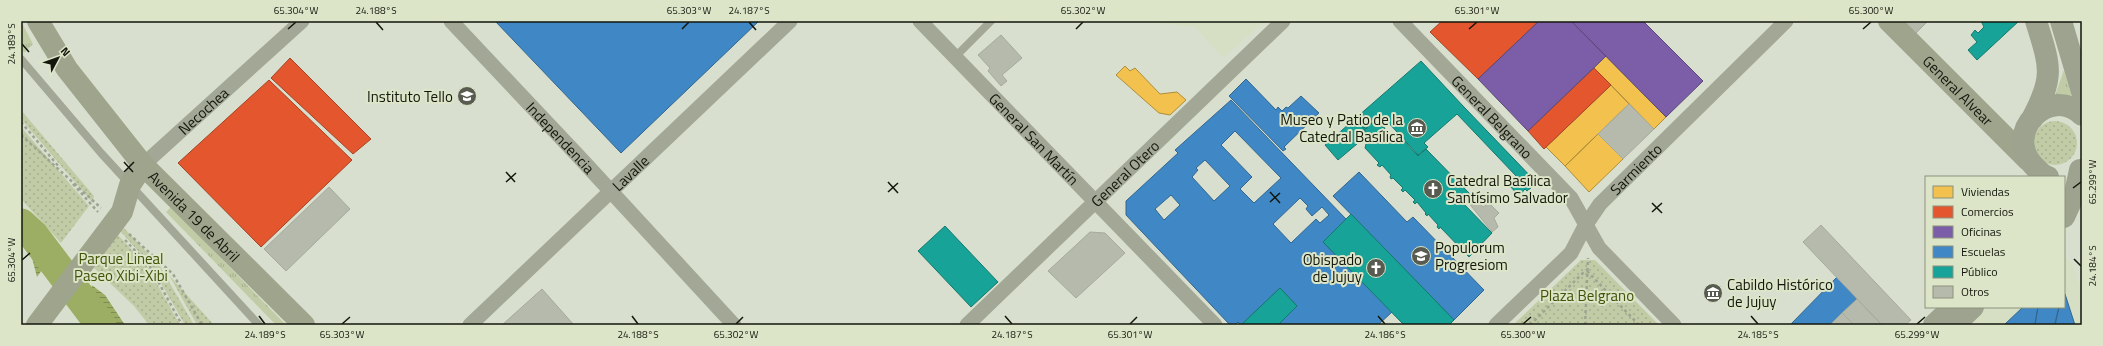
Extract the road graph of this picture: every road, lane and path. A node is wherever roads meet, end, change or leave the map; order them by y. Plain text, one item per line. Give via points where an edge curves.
1 (38, 21) edge
2 (302, 21) edge
3 (451, 21) edge
4 (790, 21) edge
5 (920, 21) edge
6 (991, 21) edge
7 (1283, 21) edge
8 (1400, 21) edge
9 (1786, 21) edge
10 (1889, 21) edge
11 (2036, 21) edge
12 (2061, 21) edge
13 (955, 56) junction
14 (21, 59) edge
15 (2082, 92) edge
16 (2082, 115) edge
17 (2032, 119) junction
18 (2027, 159) junction
19 (143, 165) junction
20 (2060, 175) edge
21 (2065, 181) edge
22 (130, 185) junction
23 (610, 192) junction
24 (1095, 201) junction
25 (2065, 214) edge
26 (1585, 226) junction
27 (1586, 270) junction
28 (1952, 308) edge
29 (1972, 308) edge
30 (37, 325) edge
31 (259, 325) edge
32 (304, 325) edge
33 (470, 325) edge
34 (734, 325) edge
35 (967, 325) edge
36 (1215, 325) edge
37 (1496, 325) edge
38 (1530, 325) edge
39 (1585, 325) edge
40 (1640, 325) edge
41 (1674, 325) edge
42 (1934, 325) edge
43 (1954, 325) edge

1 - 19 main road, Avenida 19 de Abril via 67,69
2 - 19 street, Necochea
3 - 23 street, Independencia
4 - 23 street, Lavalle
5 - 13 street, General San Martín
6 - 13 lane
7 - 24 street, General Otero
8 - 26 street, General Belgrano via 1572,198
9 - 26 street, Sarmiento via 1600,204
10 - 18 main road, General Alvear
11 - 17 main road via 2046,52 2049,75 2044,95
12 - 15 main road
13 - 24 street, General San Martín
14 - 22 lane, Avenida 19 de Abril
16 - 17 main road via 2069,106 2058,105 2039,111
17 - 18 main road via 2023,138
18 - 20 main road
19 - 22 main road, Necochea
19 - 32 main road, Avenida 19 de Abril
21 - 25 main road via 2075,193
22 - 30 main road, Necochea via 122,212
22 - 31 lane, Avenida 19 de Abril
23 - 33 street, Lavalle
23 - 34 street, Independencia
24 - 35 street, General Otero
24 - 36 street, General San Martín
26 - 37 street, Sarmiento via 1571,253
26 - 41 street, General Belgrano via 1599,248
27 - 38 path
27 - 39 path
27 - 40 path
28 - 42 main road
29 - 43 main road

